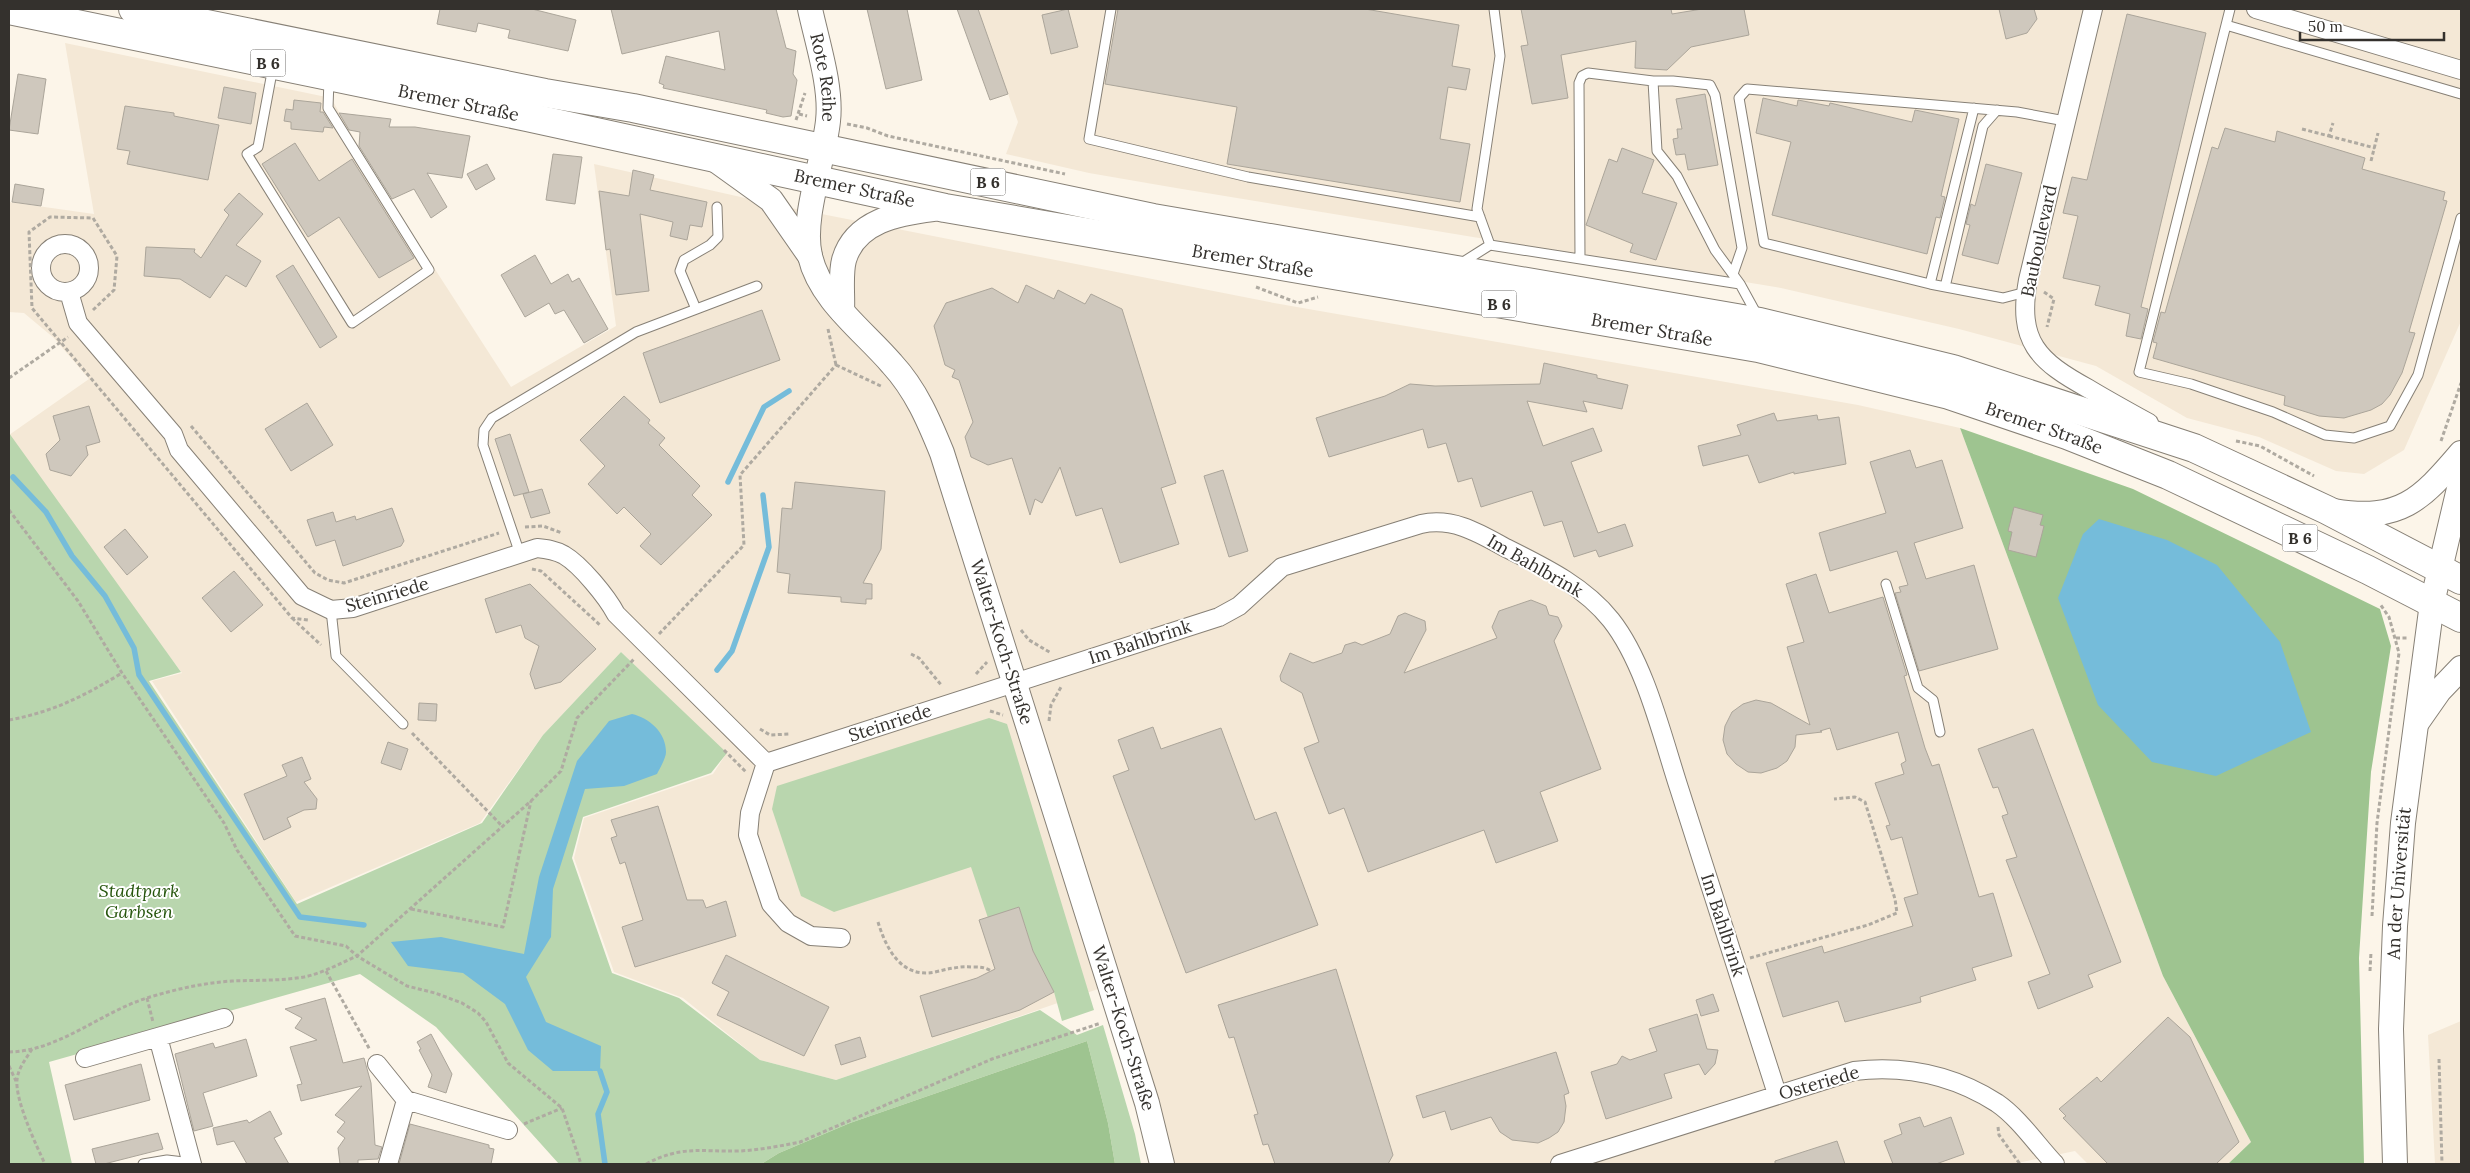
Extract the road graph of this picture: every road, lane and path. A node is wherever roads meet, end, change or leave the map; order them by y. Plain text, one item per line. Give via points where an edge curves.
1 (133, 9) edge
2 (810, 9) edge
3 (1111, 9) edge
4 (1494, 9) edge
5 (2093, 9) edge
6 (2230, 9) edge
7 (2256, 9) edge
8 (9, 10) edge
9 (2226, 25) junction
10 (273, 64) junction
11 (2461, 70) edge
12 (329, 76) junction
13 (1652, 82) junction
14 (806, 88) dead end
15 (2461, 94) edge
16 (1974, 108) junction
17 (1997, 110) junction
18 (799, 114) dead end
19 (2065, 121) junction
20 (2333, 123) dead end
21 (867, 128) dead end
22 (2302, 129) dead end
23 (877, 132) dead end
24 (2378, 133) dead end
25 (2329, 136) junction
26 (823, 147) junction
27 (2374, 148) junction
28 (714, 159) junction
29 (2371, 161) dead end
30 (818, 180) junction
31 (717, 206) dead end
32 (945, 208) junction
33 (1480, 217) junction
34 (2461, 218) edge
35 (1490, 245) junction
36 (810, 256) junction
37 (1580, 257) junction
38 (1450, 270) junction
39 (1733, 274) junction
40 (1248, 284) dead end
41 (1740, 284) junction
42 (1930, 284) junction
43 (757, 286) dead end
44 (2027, 286) junction
45 (1945, 287) junction
46 (69, 292) dead end
47 (1322, 296) dead end
48 (696, 309) junction
49 (93, 310) dead end
50 (842, 311) junction
51 (1760, 322) junction
52 (78, 323) junction
53 (2045, 335) dead end
54 (9, 378) edge
55 (2461, 383) edge
56 (2194, 448) junction
57 (2450, 452) edge
58 (2461, 480) edge
59 (9, 510) edge
60 (2327, 510) junction
61 (520, 554) junction
62 (2451, 575) edge
63 (1886, 584) dead end
64 (2376, 600) dead end
65 (2432, 603) junction
66 (331, 610) junction
67 (292, 618) dead end
68 (2461, 618) edge
69 (2396, 638) dead end
70 (910, 654) dead end
71 (336, 656) junction
72 (2461, 668) edge
73 (122, 673) junction
74 (1014, 682) junction
75 (942, 686) dead end
76 (9, 720) edge
77 (403, 724) joint
78 (2415, 725) junction
79 (1940, 732) dead end
80 (766, 763) junction
81 (1834, 800) dead end
82 (531, 801) dead end
83 (502, 826) dead end
84 (878, 922) dead end
85 (841, 938) dead end
86 (357, 956) junction
87 (1735, 962) junction
88 (326, 971) junction
89 (991, 971) dead end
90 (147, 998) junction
91 (224, 1018) dead end
92 (1106, 1022) dead end
93 (158, 1037) junction
94 (33, 1049) junction
95 (9, 1052) edge
96 (85, 1058) dead end
97 (2439, 1059) dead end
98 (377, 1064) joint
99 (9, 1066) edge
100 (17, 1081) junction
101 (1777, 1094) junction
102 (406, 1100) junction
103 (562, 1108) junction
104 (508, 1130) joint
105 (192, 1163) edge
106 (45, 1164) edge
107 (143, 1164) edge
108 (388, 1164) edge
109 (581, 1164) edge
110 (646, 1164) edge
111 (1162, 1164) edge
112 (1560, 1164) edge
113 (2055, 1164) edge
114 (2395, 1164) edge
115 (2442, 1164) edge

1 - 26 main road, Bremer Straße / B 6
2 - 26 street, Rote Reihe via 828,102
3 - 33 lane via 1089,139 1248,176
4 - 33 lane via 1500,56 1477,209
5 - 19 street, Bauboulevard
6 - 9 lane
7 - 11 street
8 - 10 main road, Bremer Straße / B 6
9 - 15 lane
9 - 34 lane via 2139,372 2200,387 2273,412 2324,435 2354,438 2390,426 2418,376
10 - 12 main road, Bremer Straße / B 6
10 - 12 lane via 258,147 247,154 352,323 429,270 328,108
12 - 28 main road, Bremer Straße / B 6
13 - 37 lane via 1588,73 1579,83
13 - 39 lane via 1657,151 1677,176 1715,250
13 - 39 lane via 1710,85 1715,95 1742,248
14 - 18 path
16 - 17 lane
16 - 42 lane
16 - 42 lane via 1747,89 1738,98 1764,243
17 - 19 lane
17 - 45 lane via 1983,126
19 - 44 street, Bauboulevard
20 - 25 path
21 - 23 path
22 - 25 path
24 - 27 path
25 - 27 path
26 - 30 street, Walter-Koch-Straße
26 - 38 main road, Bremer Straße / B 6 via 1153,218
27 - 29 path
28 - 30 main road, Bremer Straße / B 6
28 - 36 street via 771,200
30 - 32 main road, Bremer Straße / B 6
30 - 36 street, Walter-Koch-Straße via 809,228
31 - 48 lane via 718,237 684,260 680,270
32 - 50 street via 903,213 859,234 844,260
32 - 65 main road, Bremer Straße / B 6 via 1758,348 1949,395 2067,435 2168,475
33 - 35 lane
35 - 37 lane
35 - 38 lane
36 - 50 street, Walter-Koch-Straße via 820,279
37 - 41 lane
38 - 51 main road, Bremer Straße / B 6
39 - 41 lane
40 - 47 path via 1298,303
41 - 51 lane
42 - 45 lane
43 - 48 lane
44 - 45 lane via 2004,298
44 - 53 path via 2054,299
44 - 56 street, Bauboulevard via 2027,332 2053,369
46 - 52 street, Steinriede
48 - 61 lane via 636,332 492,418 484,430 483,445
49 - 52 path
50 - 74 street, Walter-Koch-Straße via 907,381 932,428 965,521
51 - 56 main road, Bremer Straße / B 6 via 1953,369
52 - 54 path via 73,333
52 - 66 street, Steinriede via 173,434 179,450 302,596
55 - 57 path
56 - 60 main road, Bremer Straße / B 6
57 - 60 street via 2431,488 2409,504 2374,514 2354,515
58 - 62 street, An der Universität
59 - 73 path via 78,601
60 - 62 main road, Bremer Straße / B 6
61 - 66 street, Steinriede via 353,608
61 - 80 street, Steinriede via 537,548 566,556 607,597 616,614
62 - 65 street, An der Universität
63 - 79 lane via 1918,688 1933,700
64 - 69 path via 2389,617
65 - 68 main road, Bremer Straße / B 6
65 - 78 street, An der Universität
66 - 71 lane
67 - 71 path
70 - 75 path via 919,658
71 - 77 lane
72 - 78 street via 2439,691
73 - 76 path via 87,694 39,715
73 - 86 path via 224,823 237,850 295,936 346,946
74 - 80 street, Steinriede
74 - 87 street, Im Bahlbrink via 1219,617 1239,606 1282,567 1421,524 1454,523 1575,586 1601,609 1620,633 1656,714
74 - 111 street, Walter-Koch-Straße via 1147,1103
77 - 83 path
78 - 114 street, An der Universität via 2395,926 2391,1029
80 - 85 street via 750,813 748,835 771,904 788,923 811,936
81 - 87 path via 1855,797 1864,802 1897,913 1868,925
82 - 86 path via 503,927 410,908
84 - 89 path via 885,946 894,958 914,971 933,973 960,966
86 - 88 path
86 - 103 path via 407,986 435,992 478,1013 508,1063
87 - 101 street, Im Bahlbrink
88 - 90 path via 285,979 206,983
88 - 98 path
90 - 93 path
90 - 94 path
91 - 93 street
92 - 110 path via 992,1059 800,1142 740,1151 675,1151
93 - 96 street
93 - 105 street
94 - 95 path
94 - 100 path via 20,1068
97 - 115 path
98 - 102 street
99 - 100 path
100 - 106 path via 25,1114
101 - 112 street, Osteriede
101 - 113 street, Osteriede via 1854,1071 1894,1068 1926,1073 1957,1083 1998,1104
102 - 104 street
102 - 108 street
103 - 104 path
103 - 109 path
105 - 107 lane via 167,1160

